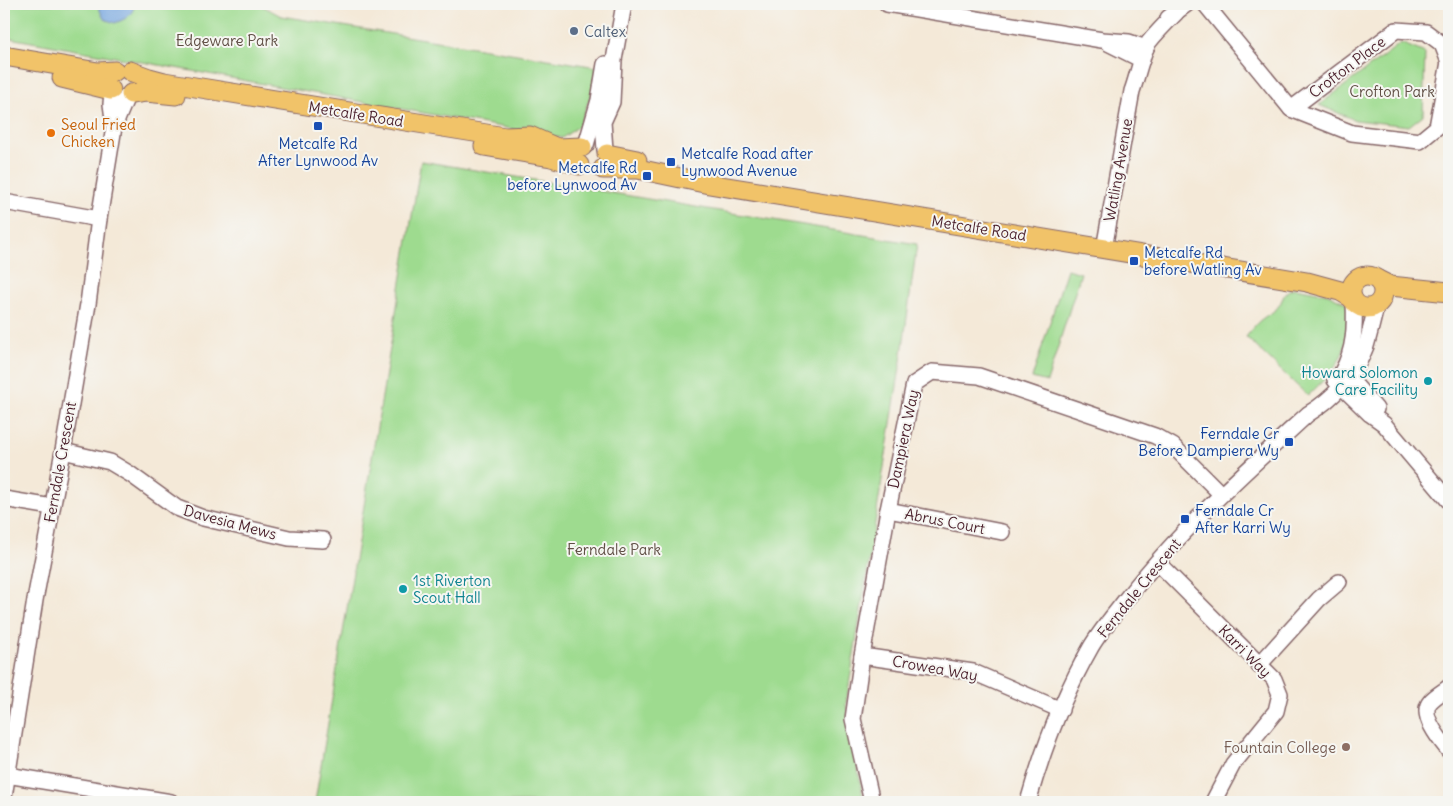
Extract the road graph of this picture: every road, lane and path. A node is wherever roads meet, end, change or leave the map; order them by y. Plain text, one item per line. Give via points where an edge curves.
1 (615, 4) edge
2 (624, 4) edge
3 (887, 4) edge
4 (1205, 4) edge
5 (935, 8) edge
6 (1182, 8) edge
7 (1140, 52) junction
8 (4, 56) edge
9 (1449, 62) edge
10 (4, 68) edge
11 (123, 71) junction
12 (120, 93) junction
13 (242, 101) junction
14 (1291, 109) junction
15 (582, 152) junction
16 (605, 158) junction
17 (4, 202) edge
18 (99, 219) junction
19 (1105, 243) junction
20 (1378, 280) junction
21 (1449, 292) edge
22 (1353, 294) junction
23 (1378, 303) junction
24 (1449, 303) edge
25 (1342, 379) junction
26 (63, 451) junction
27 (1221, 494) junction
28 (4, 499) edge
29 (1449, 502) edge
30 (52, 507) junction
31 (888, 510) junction
32 (1002, 532) dead end
33 (323, 540) dead end
34 (1157, 562) junction
35 (1339, 582) dead end
36 (862, 656) junction
37 (1259, 665) junction
38 (1449, 687) edge
39 (1061, 710) junction
40 (1449, 751) edge
41 (7, 775) junction
42 (4, 797) edge
43 (171, 802) edge
44 (872, 802) edge
45 (1028, 802) edge
46 (1213, 802) edge

1 - 15 street via 599,100
2 - 16 street via 614,60 612,102 603,122
3 - 5 street
4 - 14 street, Crofton Place
5 - 7 street via 1102,40
6 - 7 street, Watling Avenue via 1149,30
7 - 19 street, Watling Avenue
8 - 11 main road, Metcalfe Road via 98,72
9 - 14 street, Crofton Place via 1442,44 1426,32 1396,30
9 - 14 street, Crofton Place via 1437,127 1420,141 1352,133
10 - 12 main road, Metcalfe Road via 73,80
11 - 12 main road via 109,79
11 - 12 main road via 136,79 136,86
11 - 13 main road, Metcalfe Road
12 - 13 main road, Metcalfe Road via 146,92
12 - 18 street, Ferndale Crescent
13 - 15 main road, Metcalfe Road via 551,158
15 - 16 main road, Metcalfe Road via 595,144
15 - 16 main road, Metcalfe Road via 581,169 590,174 599,172
16 - 19 main road, Metcalfe Road via 638,169 709,184
17 - 18 street
18 - 26 street, Ferndale Crescent
19 - 22 main road, Metcalfe Road
20 - 21 main road via 1390,286
20 - 22 main road via 1370,276 1360,277
20 - 23 main road via 1383,289
22 - 23 main road, Metcalfe Road via 1364,308
22 - 25 street, Ferndale Crescent via 1353,344
23 - 24 main road, Metcalfe Road via 1402,296
23 - 25 street, Ferndale Crescent via 1365,348
25 - 27 street, Ferndale Crescent via 1316,399 1308,414
25 - 29 street via 1376,408 1384,424
26 - 30 street, Ferndale Crescent
26 - 33 street, Davesia Mews via 110,462 177,508 203,518 289,538
27 - 31 street, Dampiera Way via 1173,446 1154,436 979,376 932,372 914,384
27 - 34 street, Ferndale Crescent
28 - 30 street
30 - 41 street, Ferndale Crescent
31 - 32 street, Abrus Court
31 - 36 street, Dampiera Way
34 - 37 street, Karri Way
34 - 39 street, Ferndale Crescent via 1091,647
35 - 37 street via 1319,599
36 - 39 street, Crowea Way via 973,672
36 - 44 street, Dampiera Way via 853,719
37 - 46 street, Karri Way via 1274,679 1280,694 1276,711 1233,764
38 - 40 street via 1428,703 1426,711 1427,719
39 - 45 street, Ferndale Crescent
41 - 42 street, Ferndale Crescent
41 - 43 street

